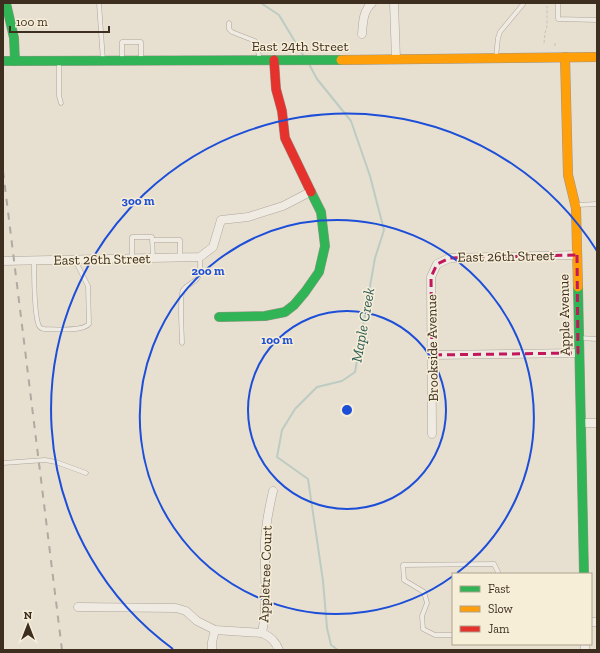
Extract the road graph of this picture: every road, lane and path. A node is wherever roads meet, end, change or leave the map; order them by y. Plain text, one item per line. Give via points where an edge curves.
1 (6, 3) edge
2 (99, 3) edge
3 (372, 3) edge
4 (394, 3) edge
5 (524, 3) edge
6 (558, 3) edge
7 (547, 6) dead end
8 (597, 20) edge
9 (229, 23) dead end
10 (362, 34) dead end
11 (544, 43) dead end
12 (555, 43) dead end
13 (555, 51) dead end
14 (565, 57) junction
15 (597, 57) edge
16 (496, 58) junction
17 (396, 59) junction
18 (122, 60) junction
19 (141, 60) junction
20 (261, 60) junction
21 (274, 60) junction
22 (3, 61) edge
23 (15, 61) junction
24 (59, 61) junction
25 (103, 61) junction
26 (61, 103) dead end
27 (310, 192) junction
28 (597, 204) edge
29 (575, 205) junction
30 (152, 240) junction
31 (577, 255) junction
32 (200, 257) junction
33 (132, 258) junction
34 (153, 258) junction
35 (180, 258) junction
36 (34, 260) junction
37 (75, 260) junction
38 (3, 261) edge
39 (437, 264) joint
40 (219, 317) dead end
41 (578, 338) junction
42 (597, 339) edge
43 (182, 343) dead end
44 (578, 353) junction
45 (432, 355) junction
46 (581, 423) junction
47 (597, 423) edge
48 (432, 434) dead end
49 (3, 463) edge
50 (86, 473) dead end
51 (272, 491) dead end
52 (498, 573) edge
53 (584, 573) edge
54 (78, 607) dead end
55 (215, 630) junction
56 (262, 634) junction
57 (452, 635) edge
58 (212, 650) edge
59 (279, 650) edge

1 - 23 street via 14,38
2 - 25 lane
3 - 10 street via 366,9
4 - 17 street
5 - 16 lane via 500,32
6 - 8 lane via 558,19
7 - 11 path
9 - 20 lane via 232,32 255,41
12 - 13 path
14 - 15 street, East 24th Street
14 - 16 street, East 24th Street
14 - 29 street, Apple Avenue via 568,167
16 - 17 street, East 24th Street
17 - 21 street, East 24th Street
18 - 19 street, East 24th Street
18 - 19 lane via 122,42 141,42
18 - 25 street, East 24th Street
19 - 20 street, East 24th Street
20 - 21 street, East 24th Street
21 - 27 street via 276,90 282,111 285,138
22 - 23 street, East 24th Street
23 - 24 street, East 24th Street
24 - 25 street, East 24th Street
24 - 26 lane
27 - 32 street via 283,206 248,217 221,220 213,247
27 - 40 street via 321,212 325,246 319,272 305,292 285,312 265,316
28 - 29 lane
29 - 31 street, Apple Avenue
30 - 33 lane via 152,237 132,237
30 - 34 lane
30 - 35 lane via 180,240
31 - 39 street, East 26th Street via 450,258
31 - 41 street, Apple Avenue
32 - 35 street, East 26th Street
32 - 43 lane via 200,275 183,290
33 - 34 street, East 26th Street
33 - 37 street, East 26th Street
34 - 35 street, East 26th Street
36 - 37 street, East 26th Street
36 - 37 lane via 35,303 39,325 44,330 79,329 89,324 88,286
36 - 38 street, East 26th Street
39 - 45 street, Brookside Avenue via 431,277
41 - 42 lane
41 - 44 street, Apple Avenue
44 - 45 street
44 - 46 street, Apple Avenue
45 - 48 street, Brookside Avenue
46 - 47 street
46 - 53 street, Apple Avenue
49 - 50 lane via 45,460
51 - 56 street, Appletree Court via 265,540 265,620
52 - 57 lane via 494,564 403,565 404,580 424,592 427,603 422,616 423,629 435,635
54 - 55 street via 176,608 186,611 197,621
55 - 56 street
55 - 58 street
56 - 59 street via 274,639

